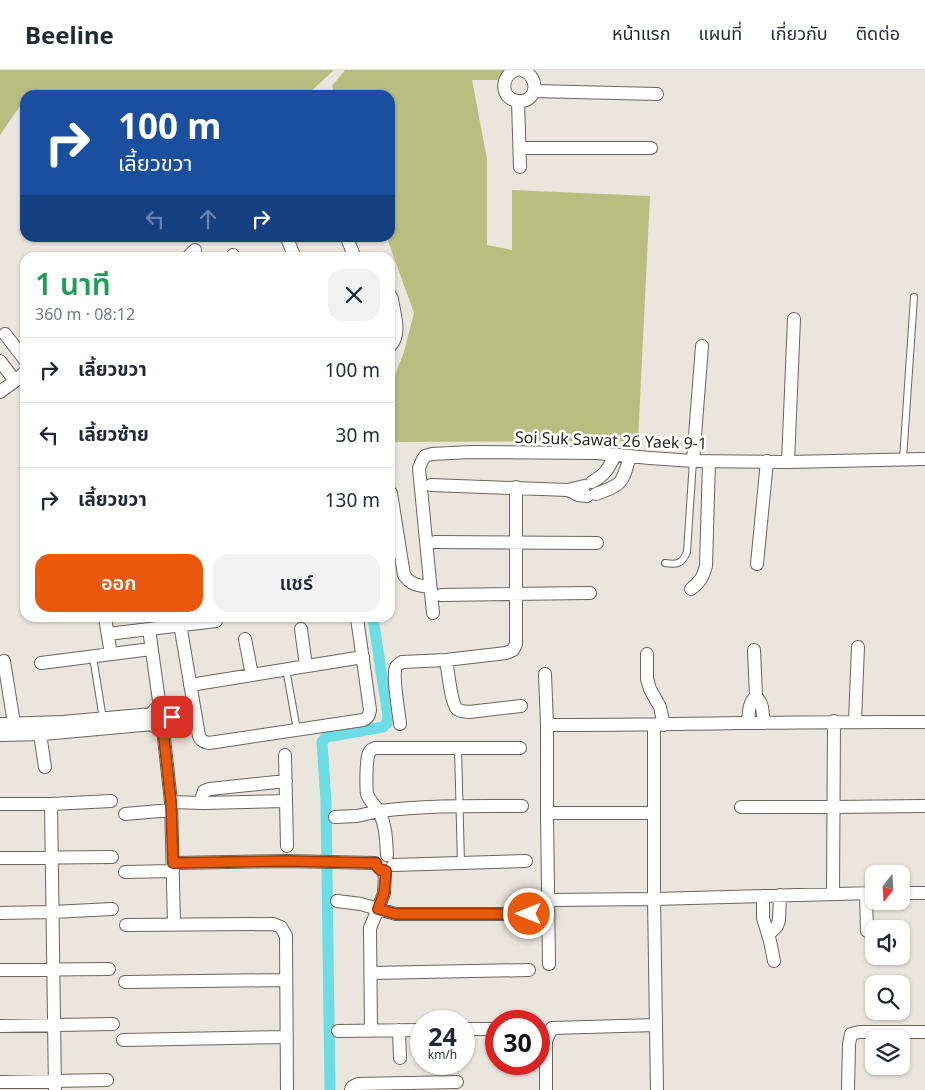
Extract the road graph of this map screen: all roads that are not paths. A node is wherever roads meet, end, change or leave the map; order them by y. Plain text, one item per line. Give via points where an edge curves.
1 (516, 70) edge
2 (522, 70) edge
3 (534, 92) junction
4 (657, 94) dead end
5 (518, 101) junction
6 (520, 148) junction
7 (651, 148) dead end
8 (520, 167) dead end
9 (914, 297) dead end
10 (395, 319) edge
11 (794, 320) dead end
12 (5, 334) dead end
13 (395, 340) edge
14 (702, 346) dead end
15 (20, 354) edge
16 (0, 361) edge
17 (20, 376) edge
18 (5, 386) edge
19 (615, 454) junction
20 (630, 456) junction
21 (903, 459) junction
22 (925, 459) edge
23 (693, 461) junction
24 (709, 461) junction
25 (767, 462) junction
26 (788, 462) junction
27 (431, 485) dead end
28 (516, 487) junction
29 (592, 487) junction
30 (435, 542) dead end
31 (516, 543) junction
32 (597, 543) dead end
33 (395, 556) edge
34 (665, 563) dead end
35 (757, 564) dead end
36 (430, 587) junction
37 (691, 589) dead end
38 (516, 593) junction
39 (590, 593) dead end
40 (441, 595) dead end
41 (433, 613) dead end
42 (106, 622) edge
43 (175, 622) edge
44 (179, 622) edge
45 (358, 622) edge
46 (148, 629) junction
47 (301, 629) dead end
48 (108, 634) junction
49 (245, 639) dead end
50 (858, 647) dead end
51 (152, 649) junction
52 (754, 650) dead end
53 (111, 654) junction
54 (647, 654) dead end
55 (92, 657) junction
56 (363, 658) junction
57 (446, 660) junction
58 (4, 661) dead end
59 (42, 663) dead end
60 (306, 666) junction
61 (286, 669) junction
62 (545, 674) dead end
63 (252, 675) junction
64 (190, 685) junction
65 (756, 696) junction
66 (521, 706) dead end
67 (102, 719) junction
68 (157, 719) junction
69 (834, 721) junction
70 (855, 722) junction
71 (925, 722) edge
72 (764, 723) junction
73 (0, 724) edge
74 (400, 724) dead end
75 (748, 724) junction
76 (547, 725) junction
77 (659, 725) junction
78 (15, 729) junction
79 (297, 730) junction
80 (40, 734) junction
81 (0, 735) edge
82 (458, 748) junction
83 (520, 748) dead end
84 (285, 755) dead end
85 (45, 766) dead end
86 (286, 781) junction
87 (111, 801) dead end
88 (286, 801) junction
89 (203, 803) junction
90 (0, 804) edge
91 (51, 804) junction
92 (171, 806) junction
93 (459, 806) junction
94 (522, 806) dead end
95 (925, 806) edge
96 (741, 807) dead end
97 (833, 807) junction
98 (379, 811) junction
99 (547, 813) junction
100 (654, 813) junction
101 (125, 814) dead end
102 (335, 817) dead end
103 (287, 846) dead end
104 (52, 857) junction
105 (112, 857) dead end
106 (0, 858) edge
107 (526, 861) dead end
108 (461, 863) junction
109 (389, 864) junction
110 (173, 867) junction
111 (124, 872) dead end
112 (865, 893) edge
113 (910, 893) edge
114 (925, 893) edge
115 (833, 894) junction
116 (780, 895) junction
117 (763, 896) junction
118 (654, 899) junction
119 (549, 900) junction
120 (337, 901) dead end
121 (112, 909) dead end
122 (378, 909) junction
123 (53, 912) junction
124 (0, 913) edge
125 (529, 914) dead end
126 (174, 924) junction
127 (126, 925) dead end
128 (768, 935) junction
129 (774, 961) dead end
130 (550, 964) dead end
131 (54, 969) junction
132 (109, 969) dead end
133 (0, 970) edge
134 (529, 970) dead end
135 (371, 973) junction
136 (286, 980) junction
137 (124, 982) dead end
138 (54, 1024) junction
139 (113, 1024) dead end
140 (656, 1025) junction
141 (0, 1026) edge
142 (399, 1030) junction
143 (410, 1030) edge
144 (338, 1031) dead end
145 (371, 1031) junction
146 (925, 1032) edge
147 (287, 1037) junction
148 (123, 1040) dead end
149 (400, 1058) dead end
150 (107, 1080) dead end
151 (0, 1082) edge
152 (457, 1082) dead end
153 (55, 1086) edge
154 (287, 1090) edge
155 (351, 1090) edge
156 (546, 1090) edge
157 (657, 1090) edge
158 (848, 1090) edge

1 - 5 street via 504,83 509,97
2 - 3 street via 533,77
3 - 4 street
3 - 5 street via 527,99
5 - 6 street
6 - 7 street
6 - 8 street
9 - 21 lane
10 - 13 street
11 - 26 street
12 - 15 street
14 - 23 street
16 - 18 street
17 - 18 street
19 - 20 street, Soi Suk Sawat 26 Yaek 9-1
19 - 29 street via 608,469
19 - 36 street, Soi Suk Sawat 26 Yaek 9-1 via 471,452 425,456 420,468
20 - 23 street, Soi Suk Sawat 26 Yaek 9-1
20 - 29 street via 622,481 616,486 609,489
21 - 22 street, Soi Suk Sawat 26 Yaek 9-1
21 - 26 street, Soi Suk Sawat 26 Yaek 9-1
23 - 24 street, Soi Suk Sawat 26 Yaek 9-1
23 - 34 lane via 687,552 680,562
24 - 25 street, Soi Suk Sawat 26 Yaek 9-1
24 - 37 street via 706,566 704,576
25 - 26 street, Soi Suk Sawat 26 Yaek 9-1
25 - 35 street
27 - 28 street
28 - 29 street via 568,490 578,495
28 - 31 street
30 - 31 street
31 - 32 street
31 - 38 street
33 - 36 street via 409,582
36 - 41 street, Soi Suk Sawat 26 Yaek 9-1
38 - 39 street
38 - 40 street
38 - 57 street via 516,644 513,650
42 - 48 street
43 - 46 street
44 - 64 street
45 - 56 street
46 - 48 street
46 - 51 street
47 - 60 street
48 - 53 street
49 - 63 street
50 - 70 street
51 - 53 street
51 - 68 street
52 - 65 street
53 - 55 street
54 - 77 street via 647,679 660,706
55 - 59 street
55 - 67 lane
56 - 60 street
56 - 79 street via 369,716 363,720
57 - 66 street via 455,708 469,712
57 - 74 street via 398,664 395,678
58 - 78 street
60 - 61 street
61 - 63 street
61 - 79 lane
62 - 76 street
63 - 64 street
64 - 79 street via 199,736 204,742
65 - 72 street via 762,707
65 - 75 street via 749,706
67 - 68 street
67 - 78 street
68 - 80 street
68 - 92 street
69 - 70 street
69 - 72 street
69 - 97 street
70 - 71 street
72 - 75 street
73 - 78 street
75 - 77 street
76 - 77 street
76 - 99 street
77 - 100 street
78 - 80 street
78 - 81 street
80 - 85 street
82 - 83 street
82 - 93 lane
82 - 98 street via 371,750 367,760 368,794
84 - 86 street
86 - 88 street
86 - 89 street via 210,789 204,791
87 - 91 street
88 - 89 street
88 - 103 street
89 - 92 street
90 - 91 street
91 - 104 street
92 - 101 street
92 - 110 street
93 - 94 street
93 - 98 street
93 - 108 lane
95 - 97 street
96 - 97 street
97 - 115 street
98 - 102 street
98 - 109 street via 386,831
99 - 100 street
99 - 119 street
100 - 118 street
104 - 105 street
104 - 106 street
104 - 123 street
107 - 108 street
108 - 109 street
109 - 110 street via 380,870 376,863 287,861
109 - 122 street
110 - 111 street
110 - 126 street
112 - 115 street
113 - 114 street
115 - 116 street
116 - 117 street
116 - 128 street via 779,920
117 - 118 street
117 - 128 street via 763,918
118 - 119 street
118 - 140 street
119 - 130 street
120 - 122 street
121 - 123 street
122 - 125 street via 396,914
122 - 135 street via 370,928
123 - 124 street
123 - 131 street
126 - 127 street
126 - 136 street via 273,924 281,927 286,936
128 - 129 street
131 - 132 street
131 - 133 street
131 - 138 street
134 - 135 street
135 - 145 street
136 - 137 street
136 - 147 street
138 - 139 street
138 - 141 street
138 - 153 street
140 - 156 street via 552,1028 546,1040
140 - 157 street
142 - 143 street
142 - 145 street
142 - 149 street
144 - 145 street
146 - 158 street via 851,1034
147 - 148 street
147 - 154 street
150 - 153 street
151 - 153 street
152 - 155 street via 358,1084

